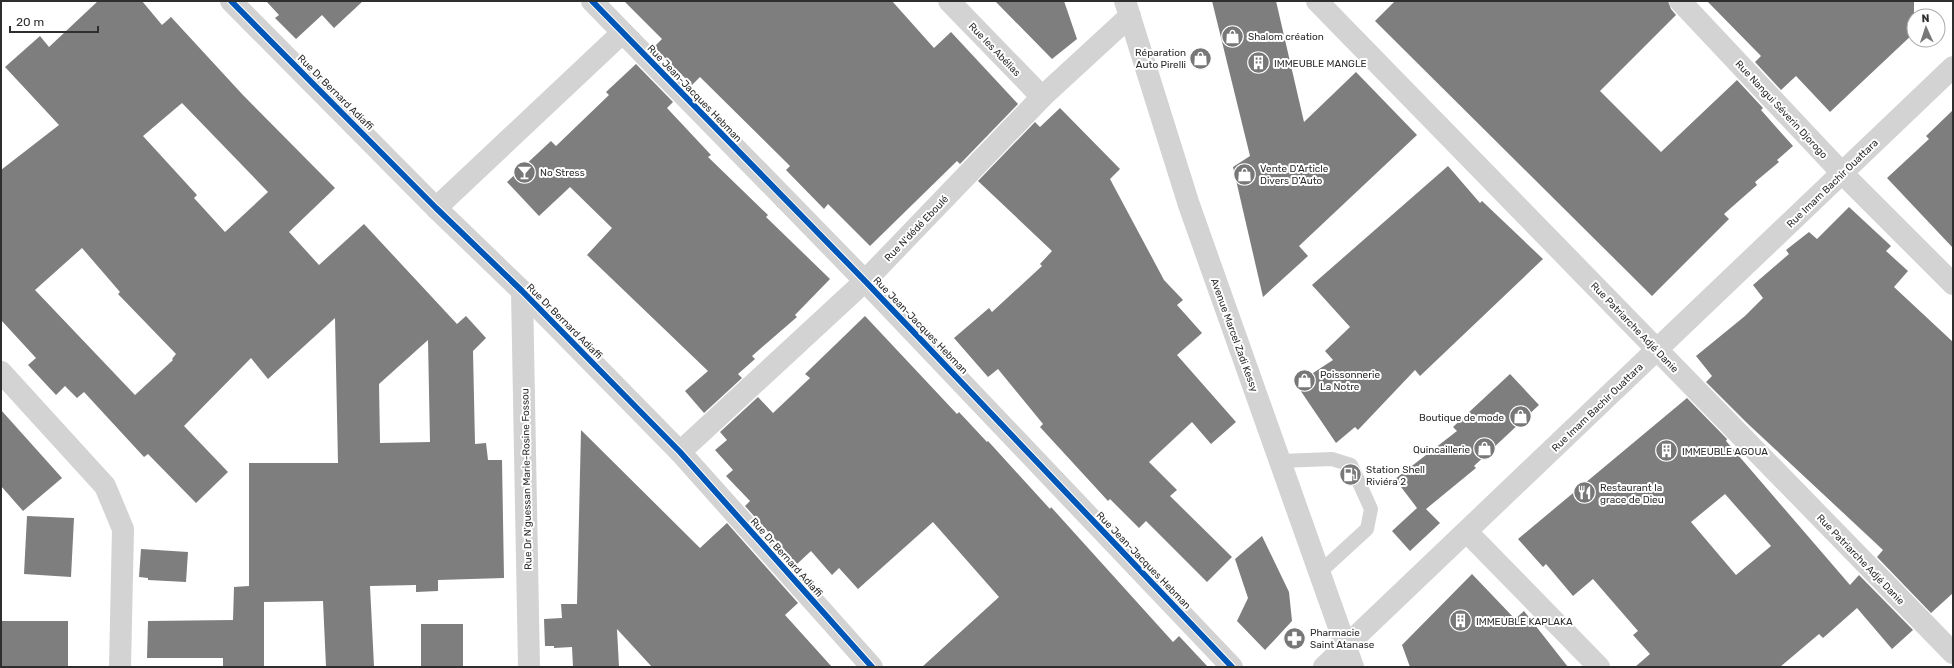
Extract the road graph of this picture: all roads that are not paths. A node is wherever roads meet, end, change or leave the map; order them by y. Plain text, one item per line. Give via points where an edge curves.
1 (231, 1) edge
2 (592, 1) edge
3 (949, 1) edge
4 (1316, 1) edge
5 (1680, 1) edge
6 (1127, 8) edge
7 (622, 33) junction
8 (1953, 67) edge
9 (1042, 97) junction
10 (1842, 173) junction
11 (436, 208) junction
12 (865, 281) junction
13 (1953, 284) edge
14 (522, 291) junction
15 (1657, 350) junction
16 (1, 372) edge
17 (680, 452) junction
18 (1280, 461) junction
19 (1467, 532) junction
20 (1319, 573) junction
21 (1953, 653) edge
22 (1349, 657) edge
23 (120, 667) edge
24 (529, 667) edge
25 (872, 667) edge
26 (1232, 667) edge
27 (1324, 667) edge
28 (1599, 667) edge

1 - 11 street, Rue Dr Bernard Adiaffi
2 - 7 street, Rue Jean-Jacques Hebman
3 - 9 street, Rue les Abélias
4 - 15 street, Rue Patriarche Adjé Danie
5 - 10 street, Rue Nangui Séverin Djorogo
6 - 9 street, Rue N'dédé Eboulé
6 - 18 street, Avenue Marcel Zadi Kessy via 1189,205
7 - 11 street
7 - 12 street, Rue Jean-Jacques Hebman
8 - 10 street, Rue Imam Bachir Ouattara
9 - 12 street, Rue N'dédé Eboulé
10 - 13 street, Rue Nangui Séverin Djorogo
10 - 15 street, Rue Imam Bachir Ouattara
11 - 14 street, Rue Dr Bernard Adiaffi
12 - 17 street, Rue N'dédé Eboulé
12 - 26 street, Rue Jean-Jacques Hebman
14 - 17 street, Rue Dr Bernard Adiaffi
14 - 24 street, Rue Dr N'guessan Marie-Rosine Fossou
15 - 19 street, Rue Imam Bachir Ouattara
15 - 21 street, Rue Patriarche Adjé Danie
16 - 23 street via 105,486 122,529
17 - 25 street, Rue Dr Bernard Adiaffi
18 - 20 street, Avenue Marcel Zadi Kessy
18 - 20 lane via 1332,459 1351,465 1371,509 1367,529
19 - 22 street, Rue Imam Bachir Ouattara
19 - 28 street
20 - 22 street, Avenue Marcel Zadi Kessy
22 - 27 street, Rue Imam Bachir Ouattara

